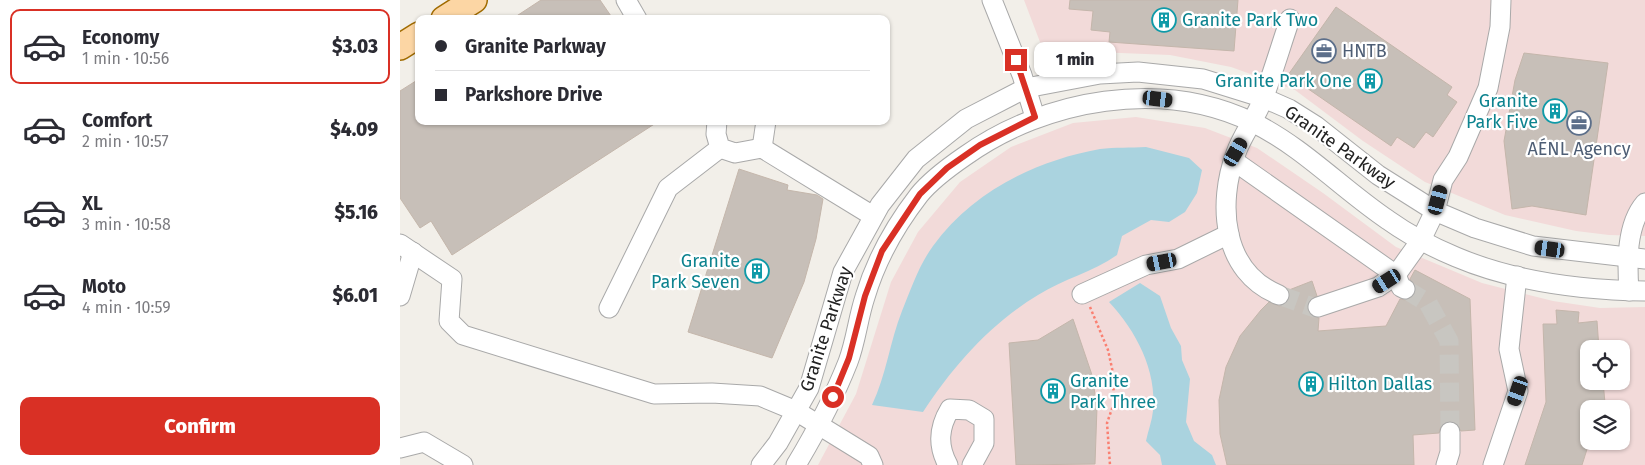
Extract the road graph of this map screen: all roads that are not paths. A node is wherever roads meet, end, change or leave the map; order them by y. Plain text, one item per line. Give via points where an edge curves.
1 (474, 0) edge
2 (626, 0) edge
3 (992, 0) edge
4 (1501, 0) edge
5 (450, 15) edge
6 (635, 15) edge
7 (1290, 19) dead end
8 (415, 38) edge
9 (400, 47) edge
10 (1026, 88) junction
11 (1264, 98) junction
12 (1035, 117) junction
13 (1253, 123) junction
14 (717, 125) edge
15 (765, 125) edge
16 (720, 148) junction
17 (762, 148) junction
18 (1234, 161) junction
19 (1645, 203) edge
20 (1435, 211) junction
21 (873, 216) junction
22 (1229, 234) junction
23 (1421, 240) junction
24 (406, 248) edge
25 (1636, 259) edge
26 (403, 268) edge
27 (1517, 276) junction
28 (1401, 282) junction
29 (1637, 291) edge
30 (1082, 294) road end
31 (1279, 295) tunnel mouth
32 (400, 296) edge
33 (1318, 307) tunnel mouth
34 (609, 308) dead end
35 (796, 411) junction
36 (819, 426) junction
37 (1450, 432) tunnel mouth
38 (400, 448) edge
39 (463, 465) edge
40 (762, 465) edge
41 (796, 465) edge
42 (873, 465) edge
43 (948, 465) edge
44 (972, 465) edge
45 (1446, 465) edge
46 (1493, 465) edge

1 - 5 main road
2 - 6 street
3 - 10 street
4 - 20 street via 1500,27 1488,88 1458,157 1443,180
7 - 11 street
8 - 9 main road
10 - 11 street, Granite Parkway via 1100,74 1138,72 1203,79
10 - 12 street
10 - 21 street, Granite Parkway via 966,119 916,159
11 - 13 street
11 - 20 street, Granite Parkway via 1309,122 1378,175
12 - 13 street, Granite Parkway via 1122,99 1142,98 1196,105
12 - 36 street, Granite Parkway via 980,145 947,168 920,194 882,251 865,296 849,358
13 - 18 street
13 - 23 street, Granite Parkway via 1300,151 1386,219
14 - 16 street
15 - 17 street
16 - 17 street via 735,153
16 - 34 street via 668,188
17 - 21 street
18 - 22 street via 1227,184
18 - 28 street
19 - 25 street via 1638,211
20 - 23 street
20 - 25 street, Granite Parkway via 1475,228 1533,246
21 - 35 street, Granite Parkway via 842,272 809,388
22 - 30 street via 1178,259 1146,265
22 - 31 street via 1234,255 1256,280
23 - 27 street, Granite Parkway via 1471,262
23 - 28 street via 1406,265
24 - 26 street
24 - 35 street via 452,279 449,321 463,335 654,394 760,396
25 - 29 street
26 - 32 street
27 - 29 street, Granite Parkway via 1569,287
27 - 46 street via 1509,349 1518,391
28 - 33 street
35 - 36 street
35 - 40 street, Granite Parkway
36 - 41 street, Granite Parkway
36 - 42 street via 869,456
37 - 45 street
38 - 39 street via 424,442
43 - 44 street via 940,440 942,422 950,409 969,410 984,419 984,443

